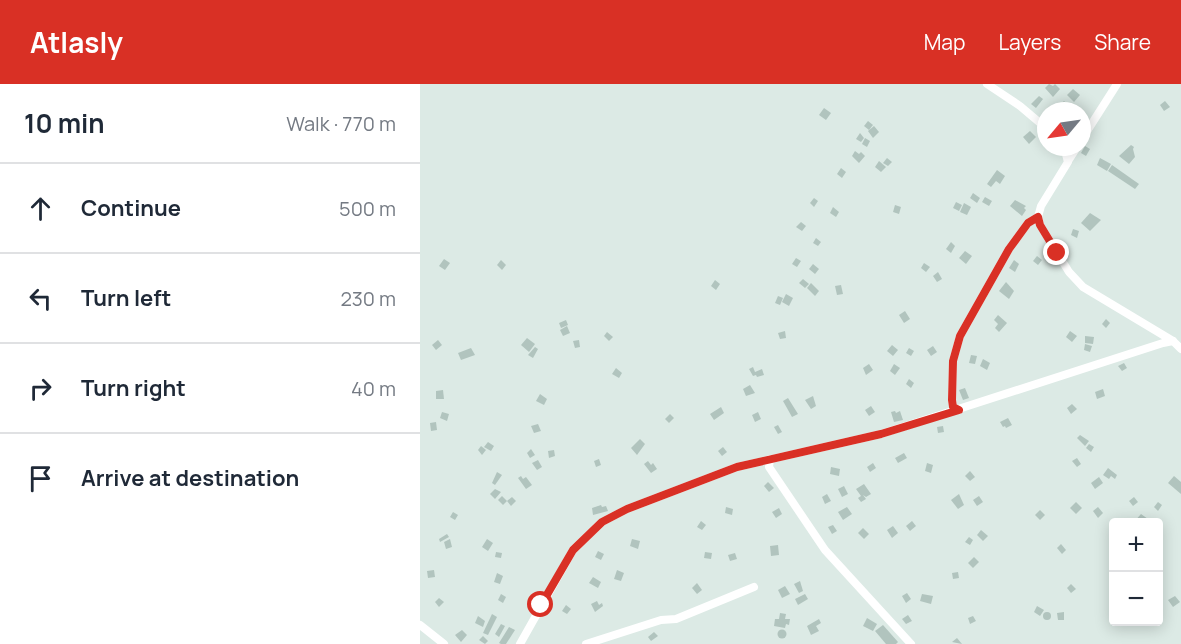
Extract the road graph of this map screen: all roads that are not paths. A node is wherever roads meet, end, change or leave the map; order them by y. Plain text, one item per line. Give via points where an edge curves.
1 (987, 84) edge
2 (1117, 84) edge
3 (1037, 120) edge
4 (1091, 125) edge
5 (1066, 156) edge
6 (1072, 156) edge
7 (1068, 162) junction
8 (1038, 217) junction
9 (1173, 341) junction
10 (1181, 349) edge
11 (959, 410) junction
12 (770, 459) junction
13 (754, 587) dead end
14 (420, 625) edge
15 (444, 644) edge
16 (520, 644) edge
17 (586, 644) edge
18 (911, 644) edge

1 - 3 street
2 - 4 street
5 - 7 street
6 - 7 street
7 - 8 street
8 - 9 street via 1069,272 1083,287
8 - 11 street via 1028,223 1009,249 960,336 953,361 952,400 953,407
9 - 10 street
9 - 11 street
11 - 12 street via 881,434
12 - 16 street via 702,480 602,522 573,550
12 - 18 street via 769,467 825,550
13 - 17 street via 676,619 661,620
14 - 15 street

